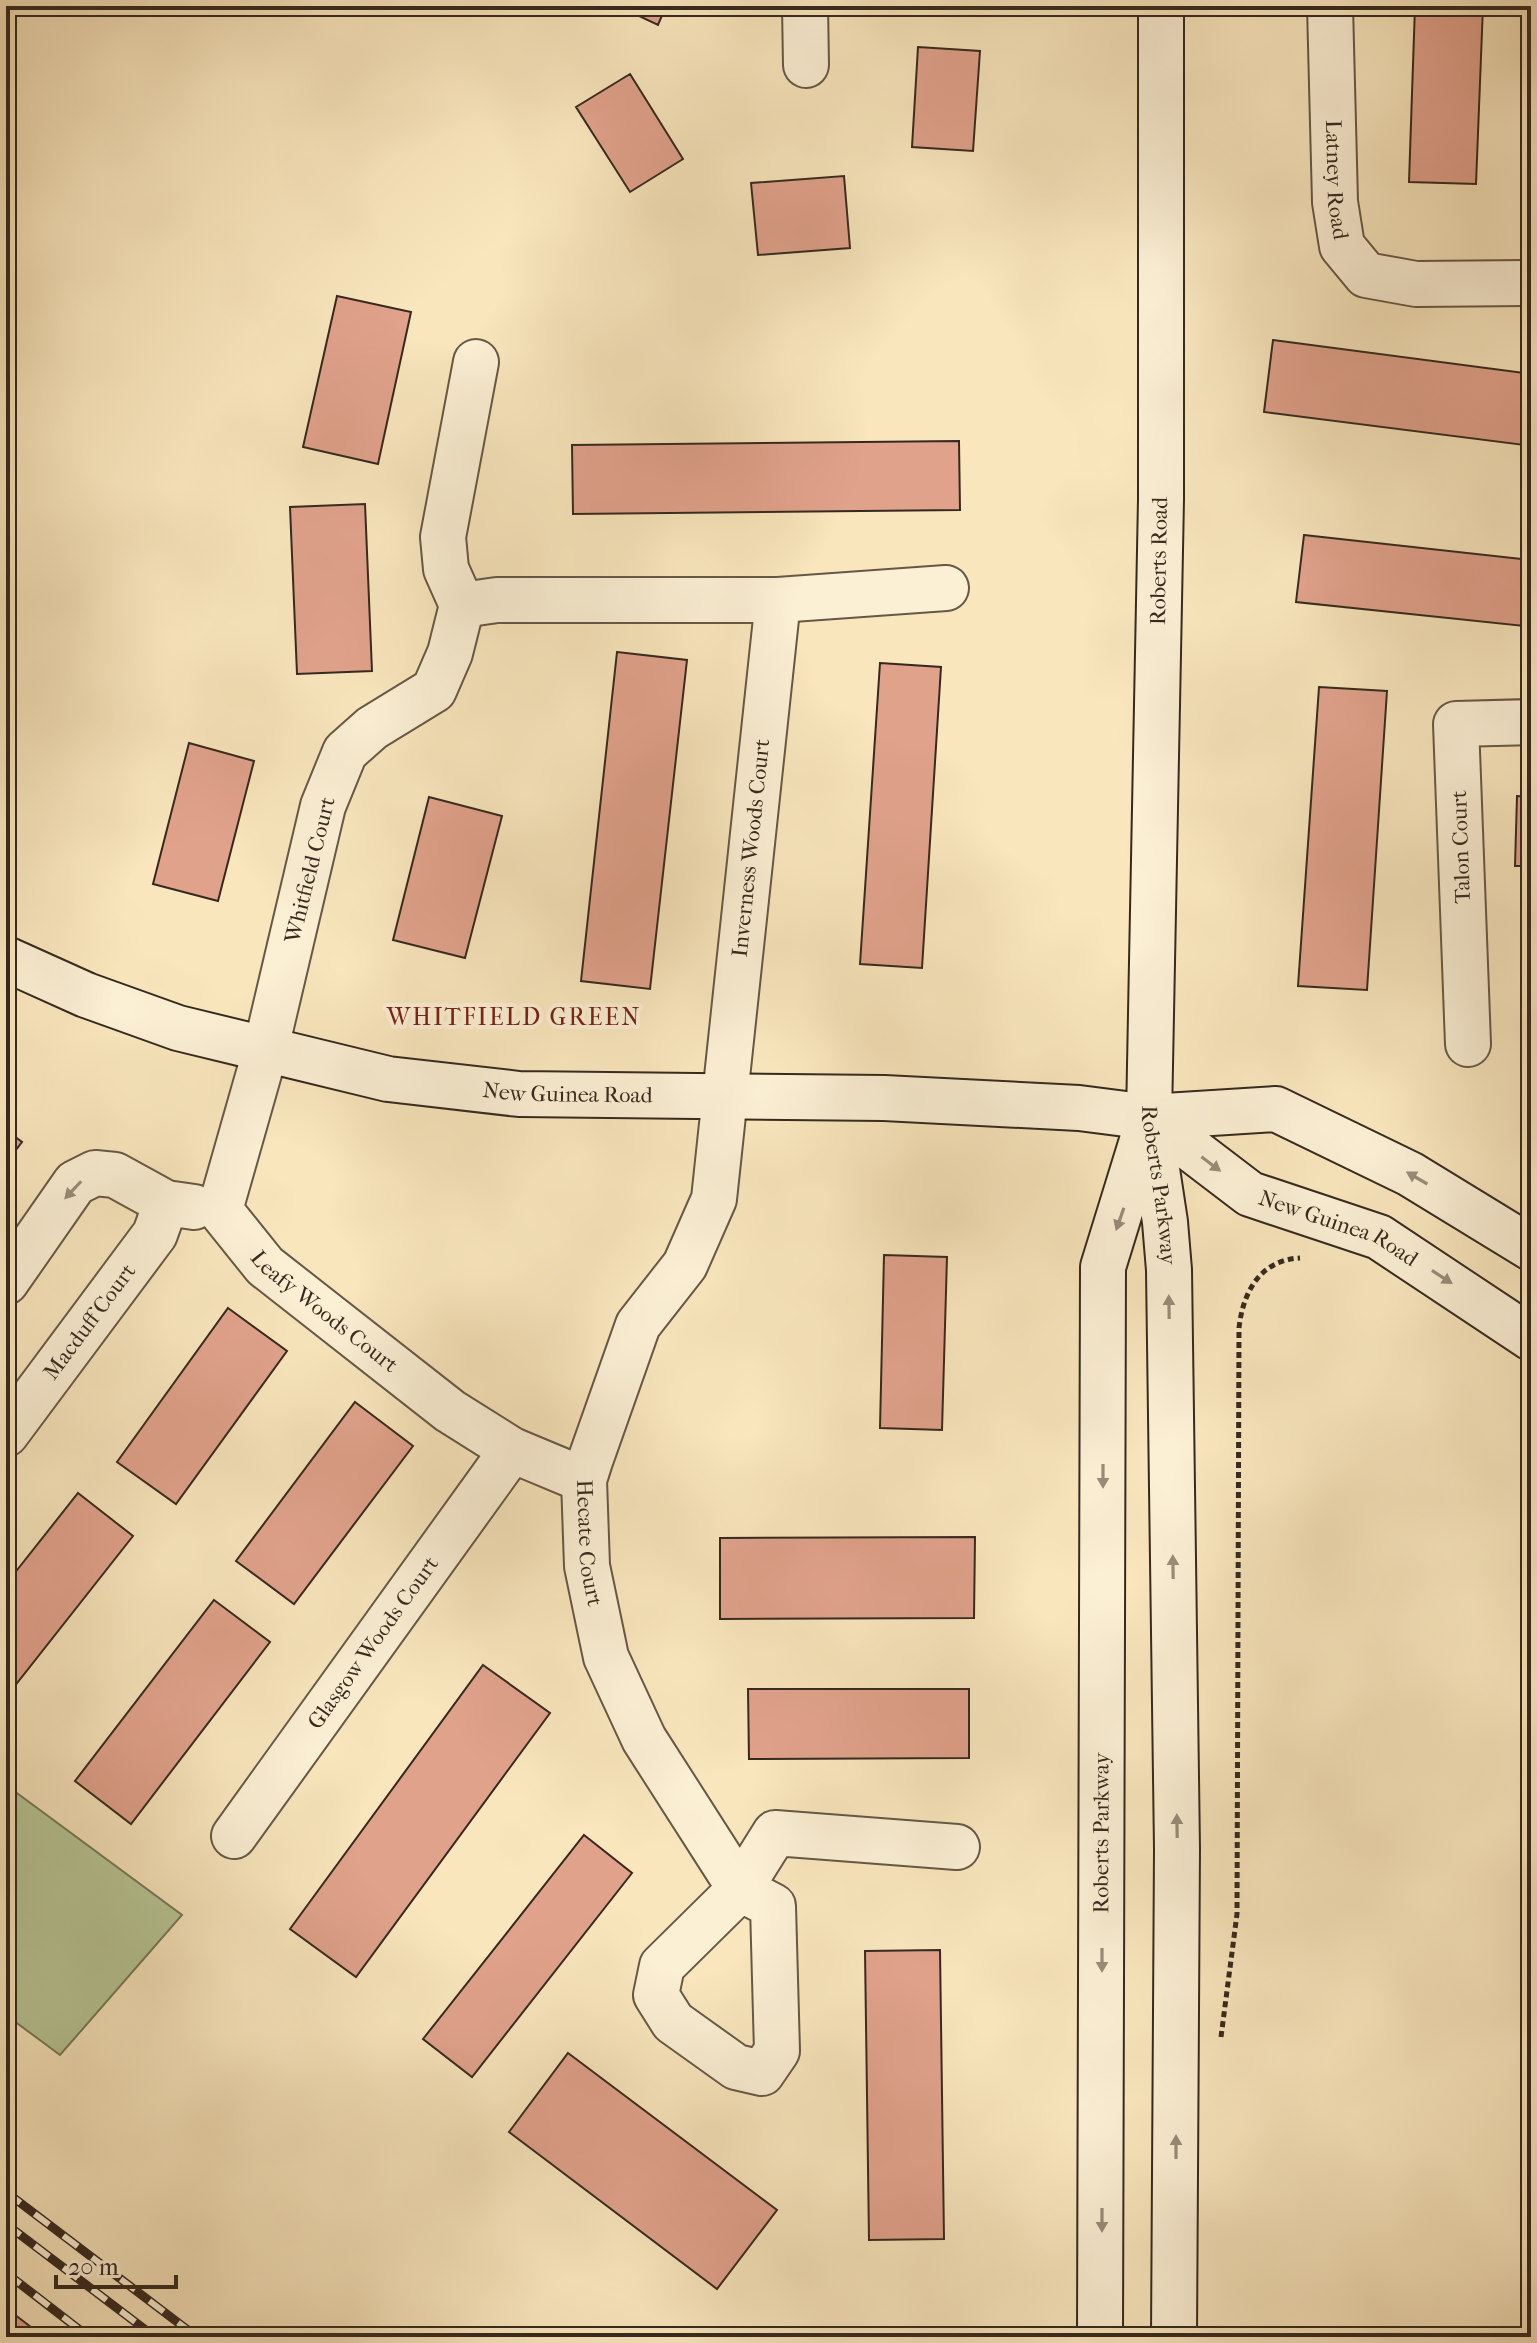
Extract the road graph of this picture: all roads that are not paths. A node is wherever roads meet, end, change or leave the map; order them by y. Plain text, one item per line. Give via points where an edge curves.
1 (805, 6) edge
2 (1161, 6) edge
3 (1330, 6) edge
4 (806, 65) dead end
5 (1531, 283) edge
6 (476, 362) dead end
7 (946, 588) dead end
8 (778, 600) junction
9 (462, 605) junction
10 (1531, 722) edge
11 (6, 959) edge
12 (1468, 1044) dead end
13 (265, 1052) junction
14 (724, 1096) junction
15 (1149, 1117) junction
16 (166, 1203) junction
17 (220, 1210) junction
18 (1531, 1248) edge
19 (6, 1282) edge
20 (1531, 1338) edge
21 (6, 1434) edge
22 (512, 1450) junction
23 (584, 1480) junction
24 (234, 1836) dead end
25 (957, 1847) dead end
26 (1100, 2337) edge
27 (1174, 2337) edge

1 - 4 street
2 - 15 street, Roberts Road via 1161,499
3 - 5 street, Latney Road via 1335,202 1342,246 1366,275 1416,284
6 - 9 street via 443,537 446,569
7 - 8 street
8 - 9 street via 497,600
8 - 14 street, Inverness Woods Court
9 - 13 street, Whitfield Court via 434,690 372,728 345,752 323,806
10 - 12 street, Talon Court via 1456,724
11 - 13 street, New Guinea Road via 112,1005
13 - 14 street, New Guinea Road via 388,1079 519,1094
13 - 17 street
14 - 15 street, New Guinea Road via 884,1098
14 - 23 street, Hecate Court via 714,1199 685,1265 638,1325
18 -> 15 street, New Guinea Road via 1410,1174 1276,1109
15 -> 20 street, New Guinea Road via 1250,1194 1379,1237
15 -> 26 street, Roberts Parkway via 1103,1267
27 -> 15 street, Roberts Parkway via 1177,1849 1169,1270
16 - 17 street
16 -> 19 street via 115,1175 95,1173 75,1183
16 - 21 street, Macduff Court via 155,1234
17 - 22 street, Leafy Woods Court via 265,1266 450,1411
22 - 23 street, Leafy Woods Court
22 - 24 street, Glasgow Woods Court
23 - 25 street, Hecate Court via 587,1566 606,1657 644,1739 740,1889 775,1833

